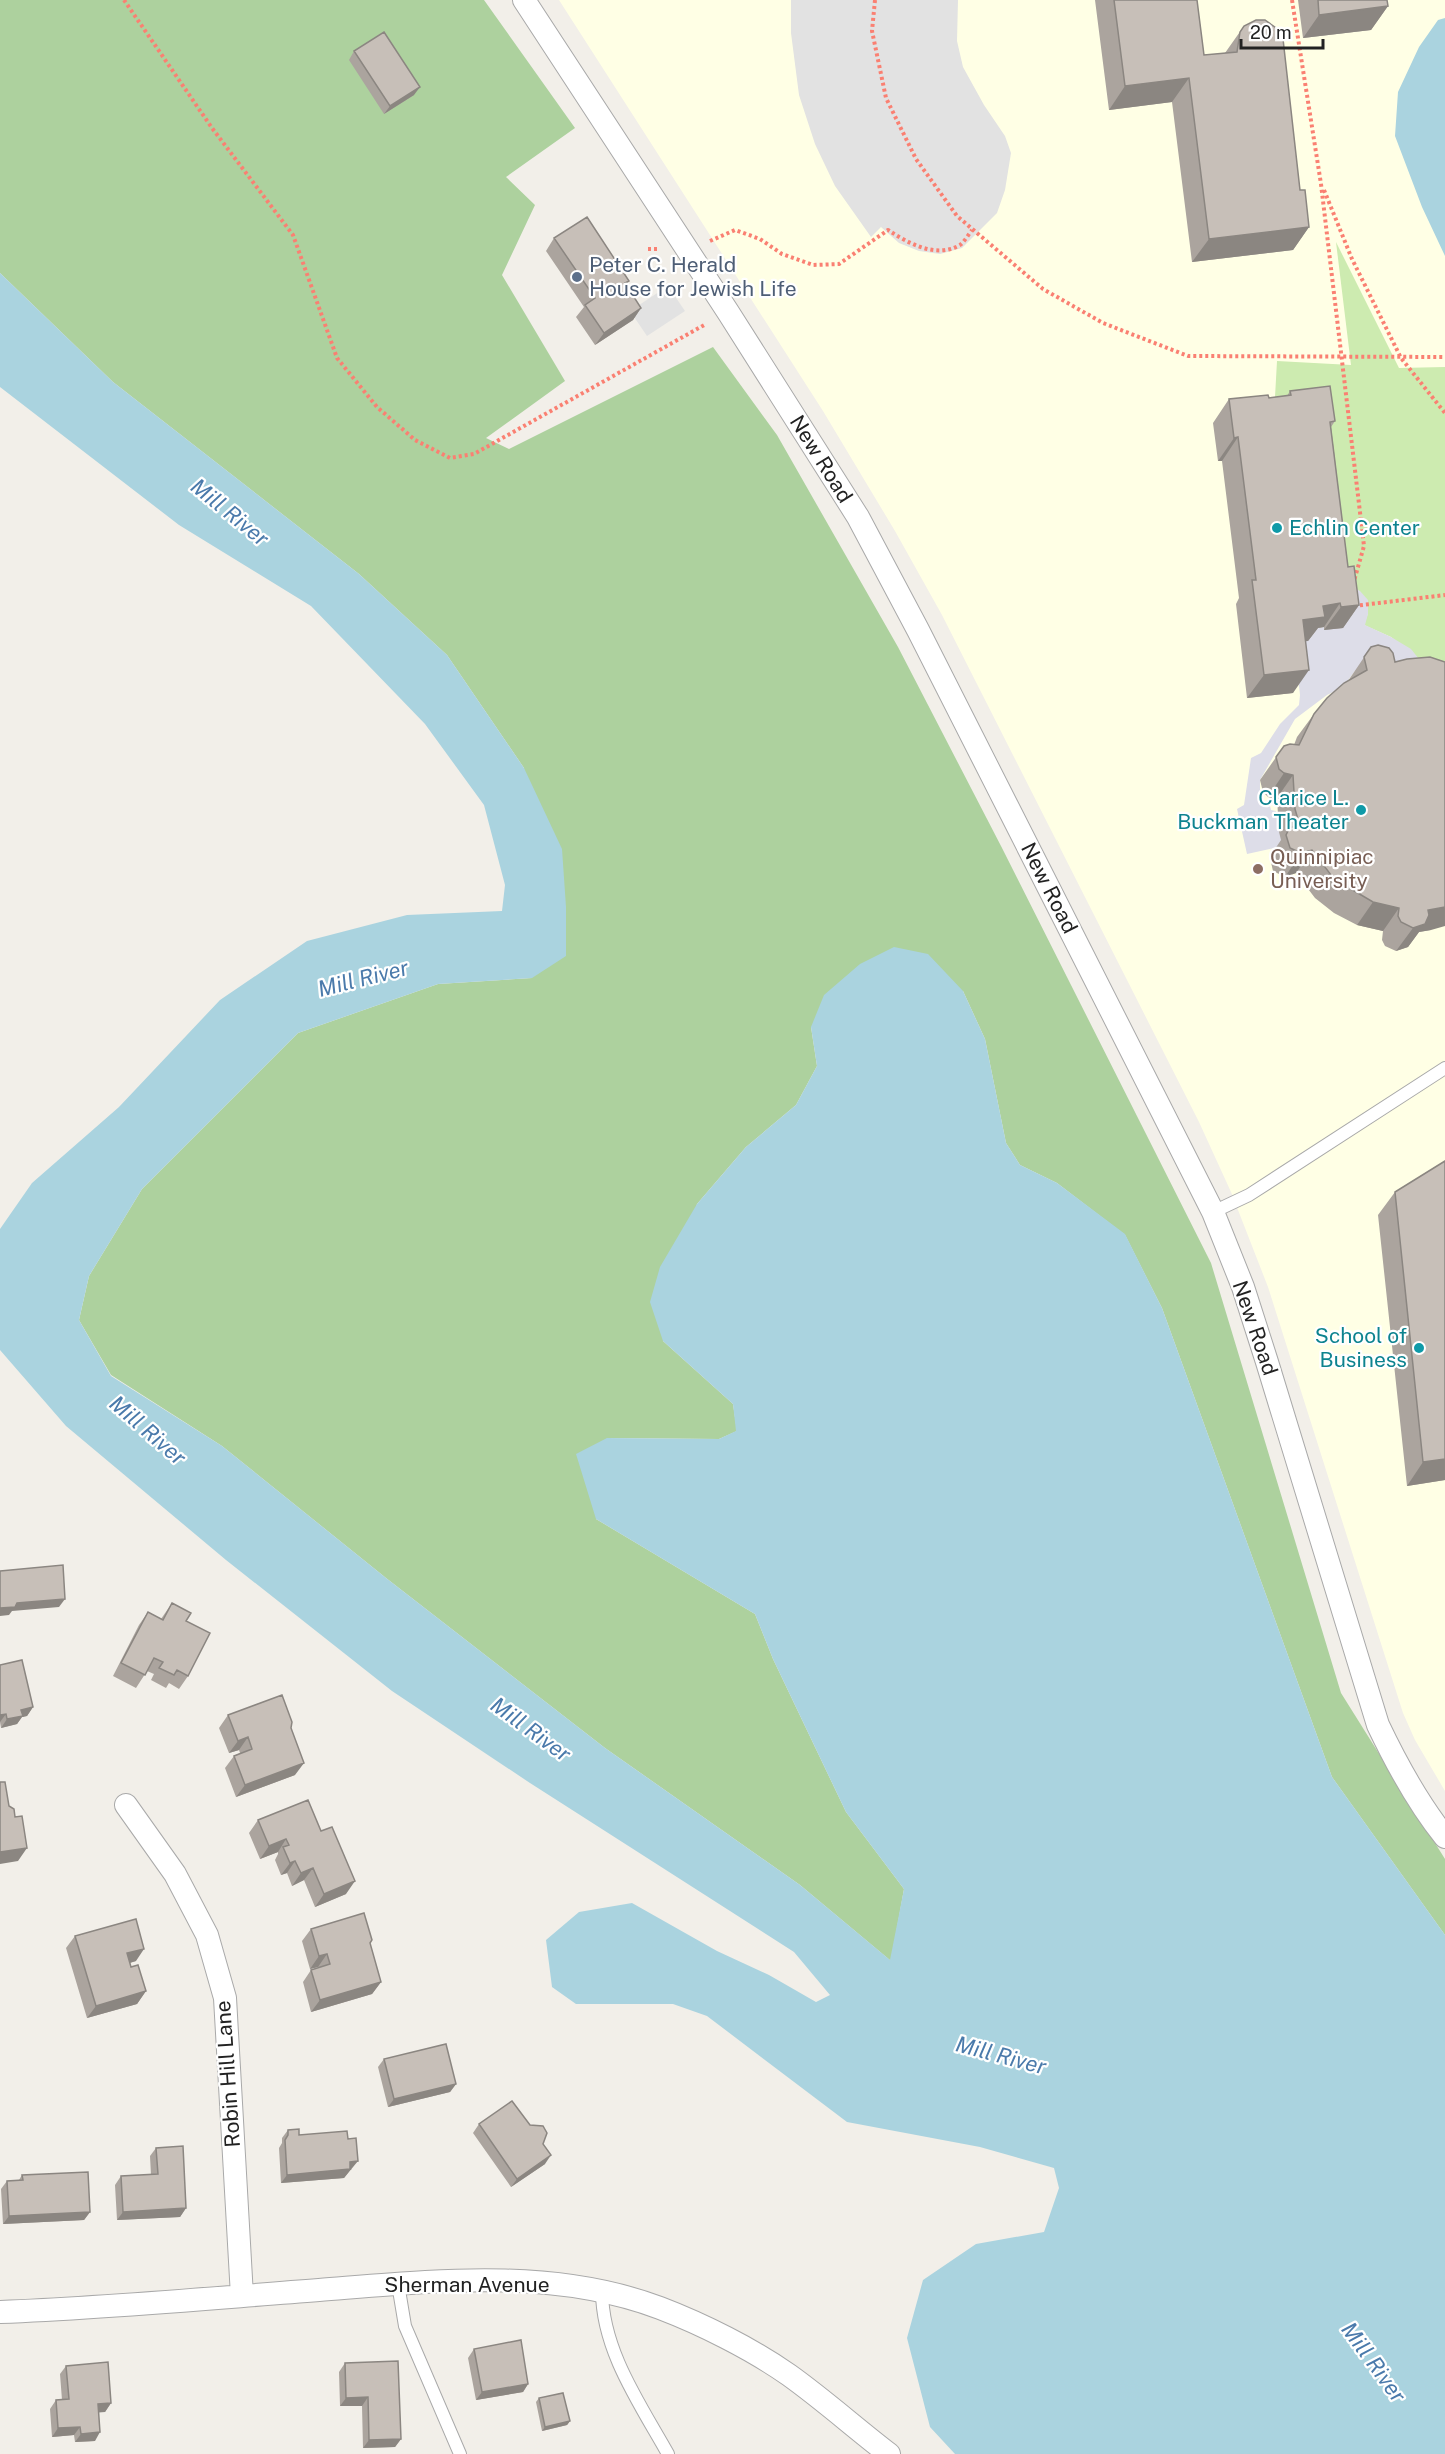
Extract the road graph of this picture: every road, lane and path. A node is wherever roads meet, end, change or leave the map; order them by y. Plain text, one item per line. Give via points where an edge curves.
1 (124, 0) edge
2 (524, 0) edge
3 (875, 0) edge
4 (1292, 0) edge
5 (1321, 184) junction
6 (972, 230) junction
7 (684, 246) junction
8 (648, 249) dead end
9 (728, 312) junction
10 (1340, 356) junction
11 (1445, 357) edge
12 (1401, 358) junction
13 (1445, 413) edge
14 (1352, 586) edge
15 (1445, 595) edge
16 (1344, 607) edge
17 (1445, 1068) edge
18 (1214, 1212) junction
19 (126, 1805) dead end
20 (1445, 1837) edge
21 (398, 2284) junction
22 (602, 2291) junction
23 (242, 2296) junction
24 (0, 2312) edge
25 (460, 2454) edge
26 (668, 2454) edge
27 (889, 2454) edge

1 - 9 path via 212,128 293,235 337,358 377,407 415,440 450,458 474,454
2 - 7 street, New Road
3 - 6 path via 872,32 886,98 916,159 957,216
4 - 5 path
5 - 10 path
5 - 12 path via 1352,259
6 - 7 path via 960,244 940,250 912,245 888,230 839,264 813,265 735,230 707,242
6 - 10 path via 1043,289 1103,323 1188,356
7 - 8 path
7 - 9 street, New Road
9 - 18 street, New Road via 858,517
10 - 12 path
10 - 14 path via 1364,546
11 - 12 path
12 - 13 path
15 - 16 path
17 - 18 lane via 1249,1195
18 - 20 street, New Road via 1267,1362 1378,1725 1401,1773
19 - 23 street, Robin Hill Lane via 175,1874 207,1935 225,1998
21 - 22 street, Sherman Avenue via 530,2280
21 - 23 street, Sherman Avenue
21 - 25 lane via 405,2326
22 - 26 lane via 607,2331 631,2388
22 - 27 street, Sherman Avenue via 660,2308 733,2342 788,2374
23 - 24 street, Sherman Avenue

